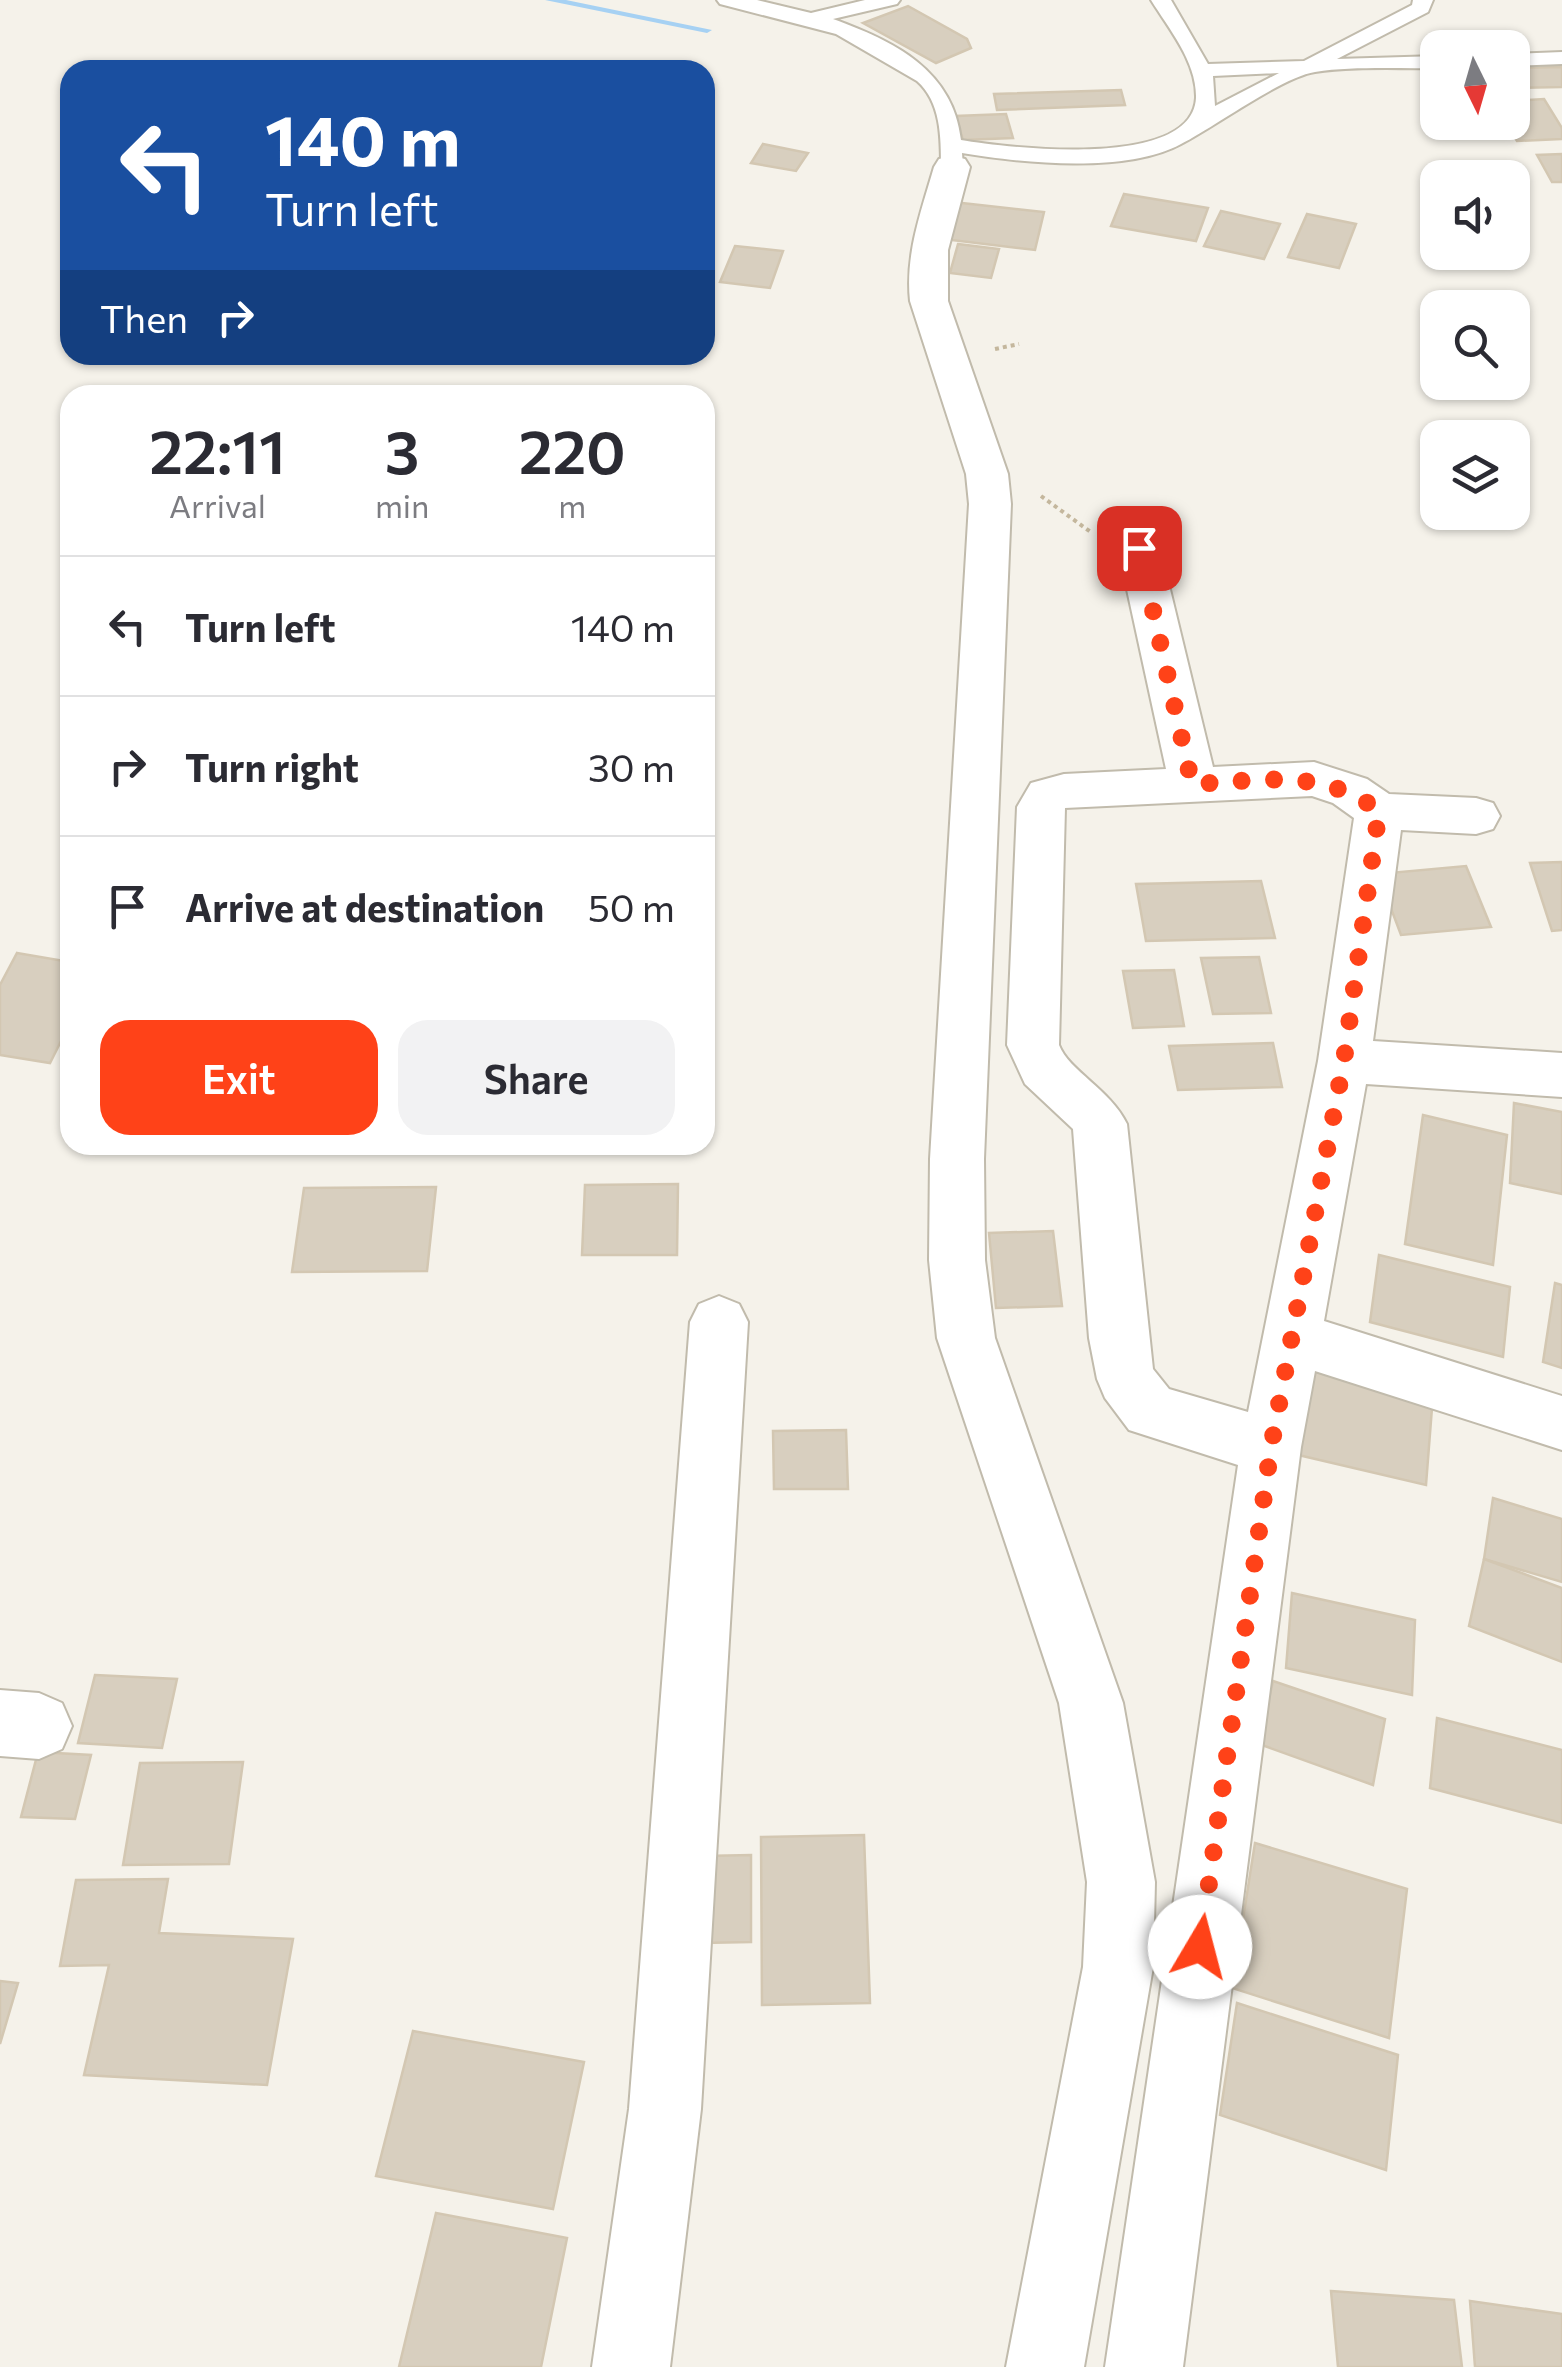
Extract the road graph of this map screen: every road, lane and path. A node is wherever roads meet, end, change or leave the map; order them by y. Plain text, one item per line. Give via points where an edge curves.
1 (726, 0) edge
2 (890, 0) edge
3 (1161, 0) edge
4 (1424, 0) edge
5 (818, 18) junction
6 (1562, 58) edge
7 (1530, 59) edge
8 (1420, 63) edge
9 (1307, 66) junction
10 (1202, 70) junction
11 (1198, 124) junction
12 (952, 156) junction
13 (1139, 548) dead end
14 (1192, 784) junction
15 (1379, 811) junction
16 (1476, 816) dead end
17 (1344, 1060) junction
18 (1562, 1075) edge
19 (719, 1322) dead end
20 (1291, 1337) junction
21 (1562, 1423) edge
22 (1271, 1447) junction
23 (631, 2367) edge
24 (1045, 2367) edge
25 (1144, 2367) edge

1 - 5 lane
2 - 5 lane
3 - 10 lane
4 - 9 lane via 1422,8
5 - 12 lane via 878,46 934,86
6 - 7 lane
8 - 9 lane
9 - 10 lane
9 - 11 lane
10 - 11 lane via 1206,106
11 - 12 lane via 1181,139 1135,152
12 - 24 street via 925,275 987,474 990,504 956,1158 957,1260 966,1338 1091,1703 1121,1882 1118,1967
13 - 14 street
14 - 15 street via 1314,780 1350,790
14 - 22 street via 1048,795 1041,807 1033,1045 1047,1074 1090,1106 1100,1124 1126,1379 1150,1410
15 - 16 street
15 - 17 street
17 - 18 street
17 - 20 street
19 - 23 street via 665,2109
20 - 21 street
20 - 22 street
22 - 25 street

